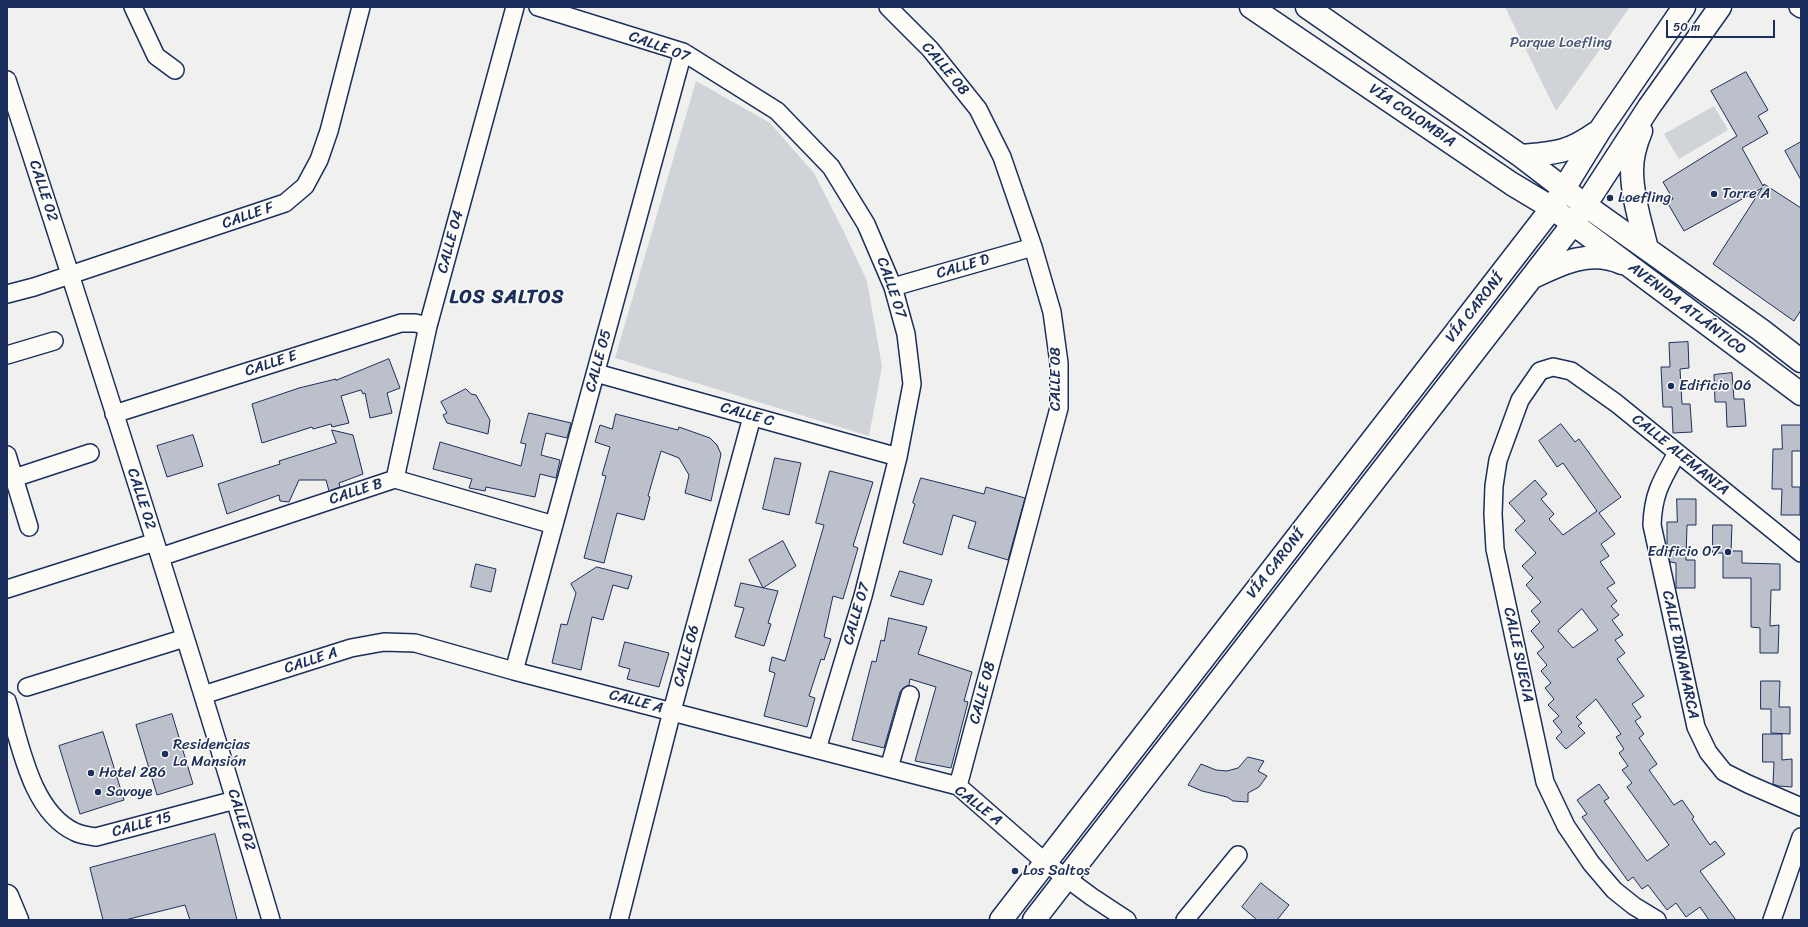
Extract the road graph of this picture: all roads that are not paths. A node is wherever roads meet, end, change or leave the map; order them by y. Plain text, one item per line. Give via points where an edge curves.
1 (133, 7) edge
2 (361, 7) edge
3 (515, 7) edge
4 (538, 7) edge
5 (888, 7) edge
6 (1251, 7) edge
7 (1307, 7) edge
8 (1684, 7) edge
9 (1720, 7) edge
10 (1798, 7) edge
11 (1801, 9) edge
12 (683, 52) junction
13 (175, 70) dead end
14 (7, 80) edge
15 (1649, 107) junction
16 (1600, 130) junction
17 (1521, 156) junction
18 (1512, 184) junction
19 (1563, 188) junction
20 (1585, 205) junction
21 (1552, 208) junction
22 (1573, 224) junction
23 (1529, 238) junction
24 (1033, 247) junction
25 (1647, 249) junction
26 (1632, 268) junction
27 (70, 274) junction
28 (1531, 279) junction
29 (893, 287) junction
30 (7, 294) edge
31 (428, 326) junction
32 (54, 341) dead end
33 (7, 355) edge
34 (1801, 361) edge
35 (1553, 367) joint
36 (596, 373) junction
37 (1801, 394) edge
38 (114, 414) junction
39 (752, 417) junction
40 (90, 453) dead end
41 (1677, 453) junction
42 (7, 455) edge
43 (898, 457) junction
44 (14, 478) junction
45 (395, 479) junction
46 (554, 525) junction
47 (29, 527) dead end
48 (157, 550) junction
49 (1801, 553) edge
50 (7, 589) edge
51 (185, 638) junction
52 (514, 670) junction
53 (27, 687) dead end
54 (203, 695) junction
55 (910, 695) dead end
56 (7, 701) edge
57 (672, 711) junction
58 (817, 749) junction
59 (889, 768) junction
60 (958, 786) junction
61 (236, 800) junction
62 (1801, 807) edge
63 (1801, 838) edge
64 (1238, 855) dead end
65 (1046, 863) junction
66 (1067, 878) junction
67 (7, 896) edge
68 (18, 920) edge
69 (271, 920) edge
70 (619, 920) edge
71 (1001, 920) edge
72 (1034, 920) edge
73 (1127, 920) edge
74 (1185, 920) edge
75 (1657, 920) edge
76 (1772, 920) edge

1 - 13 street via 156,56
2 - 27 street, CALLE F via 329,131 319,160 305,186 285,203
3 - 31 street, CALLE 04
4 - 12 street, CALLE 07
5 - 24 street, CALLE 08 via 930,49 978,109 1002,157
6 - 18 main road, VÍA COLOMBIA
7 - 17 main road, VÍA COLOMBIA
8 - 16 main road, VÍA CARONÍ
9 - 15 main road
10 - 11 street
12 - 29 street, CALLE 07 via 777,112 831,167 866,224
12 - 36 street, CALLE 05
14 - 27 street, CALLE 02
15 - 20 main road, VÍA CARONÍ
15 - 25 main road via 1636,142 1632,170
16 - 17 main road via 1579,145 1555,153
16 - 19 main road, VÍA CARONÍ
17 - 19 main road, VÍA COLOMBIA
18 - 21 main road, VÍA COLOMBIA
18 - 23 main road via 1524,196 1530,214
19 - 20 main road, VÍA COLOMBIA
19 - 21 main road, VÍA CARONÍ
20 - 22 main road, VÍA CARONÍ
20 - 25 main road, AVENIDA ATLÁNTICO
21 - 22 main road, VÍA COLOMBIA
21 - 23 main road, VÍA CARONÍ
22 - 26 main road, AVENIDA ATLÁNTICO
22 - 28 main road, VÍA CARONÍ
23 - 65 main road, VÍA CARONÍ
24 - 29 street, CALLE D
24 - 60 street, CALLE 08 via 1052,312 1059,363 1058,408
25 - 34 main road, AVENIDA ATLÁNTICO
26 - 28 main road via 1610,258 1579,258
26 - 37 main road, AVENIDA ATLÁNTICO
27 - 30 street, CALLE F
27 - 38 street, CALLE 02
28 - 66 main road, VÍA CARONÍ
29 - 43 street, CALLE 07 via 906,334 912,384
31 - 38 street, CALLE E via 402,323
31 - 45 street, CALLE 04
32 - 33 street
35 - 41 street, CALLE ALEMANIA via 1571,371 1616,403
35 - 75 street, CALLE SUECIA via 1540,370 1520,400 1498,460 1493,514 1495,549 1545,782 1566,826 1591,863 1614,890
36 - 39 street, CALLE C
36 - 46 street, CALLE 05
38 - 48 street, CALLE 02
39 - 43 street, CALLE C
39 - 57 street, CALLE 06
40 - 44 street
41 - 49 street, CALLE ALEMANIA
41 - 62 street, CALLE DINAMARCA via 1661,482 1653,505 1652,525 1696,727 1708,752 1724,772
42 - 44 street
43 - 58 street, CALLE 07 via 863,596
44 - 47 street
45 - 46 street, CALLE B
45 - 48 street, CALLE B
46 - 52 street, CALLE 05
48 - 50 street, CALLE B
48 - 51 street, CALLE 02
51 - 53 street
51 - 54 street, CALLE 02
52 - 54 street, CALLE A via 415,643 384,642 351,648
52 - 57 street, CALLE A
54 - 61 street, CALLE 02
55 - 59 street
56 - 61 street, CALLE 15 via 31,782 53,817 75,832 96,837
57 - 58 street, CALLE A
57 - 70 street, CALLE 06
58 - 59 street, CALLE A
59 - 60 street, CALLE A
60 - 65 street, CALLE A
61 - 69 street, CALLE 02
63 - 76 street
64 - 74 street
65 - 66 street, CALLE A
65 - 71 main road, VÍA CARONÍ
66 - 72 main road, VÍA CARONÍ
66 - 73 street
67 - 68 main road

